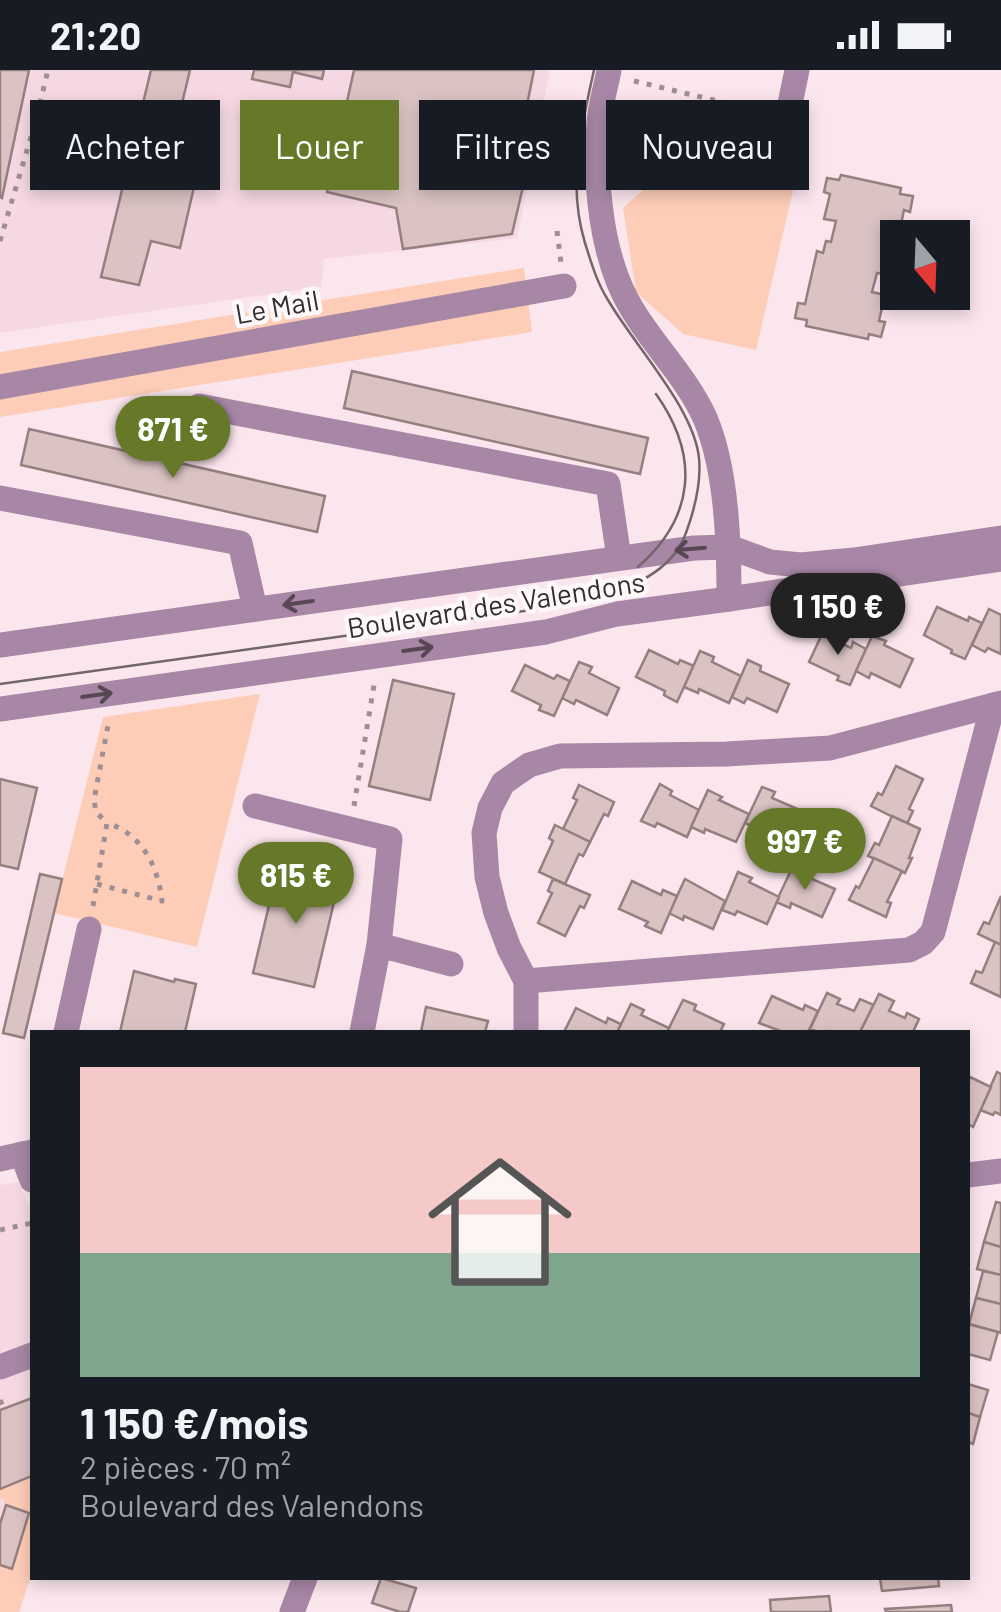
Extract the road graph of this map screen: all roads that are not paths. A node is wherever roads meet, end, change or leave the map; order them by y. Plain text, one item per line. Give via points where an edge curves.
1 (797, 70) edge
2 (609, 72) edge
3 (791, 100) edge
4 (564, 286) dead end
5 (0, 386) edge
6 (199, 406) dead end
7 (0, 498) edge
8 (1001, 538) edge
9 (729, 548) junction
10 (620, 558) junction
11 (1001, 559) edge
12 (729, 600) junction
13 (256, 609) junction
14 (0, 645) edge
15 (997, 704) edge
16 (0, 709) edge
17 (256, 806) dead end
18 (89, 929) road end
19 (378, 945) junction
20 (451, 964) dead end
21 (526, 981) junction
22 (66, 1030) edge
23 (362, 1030) edge
24 (526, 1030) edge
25 (999, 1172) edge
26 (970, 1174) edge
27 (30, 1356) edge
28 (0, 1367) edge
29 (304, 1580) edge
30 (292, 1612) edge

1 - 3 street
2 - 9 street via 597,169 605,230 631,309 704,417 717,456
4 - 5 street, Le Mail
6 - 10 street via 608,484
7 - 13 street via 240,543
8 - 9 street, Boulevard des Valendons via 801,566
9 -> 10 street, Boulevard des Valendons
9 - 12 street
10 -> 13 street, Boulevard des Valendons
11 - 12 street, Boulevard des Valendons
16 -> 12 street, Boulevard des Valendons
13 - 14 street, Boulevard des Valendons
15 - 21 street via 924,944
15 - 21 street via 830,748 560,756 529,765 503,783 484,834 496,914
17 - 19 street via 390,839
18 - 22 street
19 - 20 street
19 - 23 street
21 - 24 street
25 - 26 street
27 - 28 street
29 - 30 street

